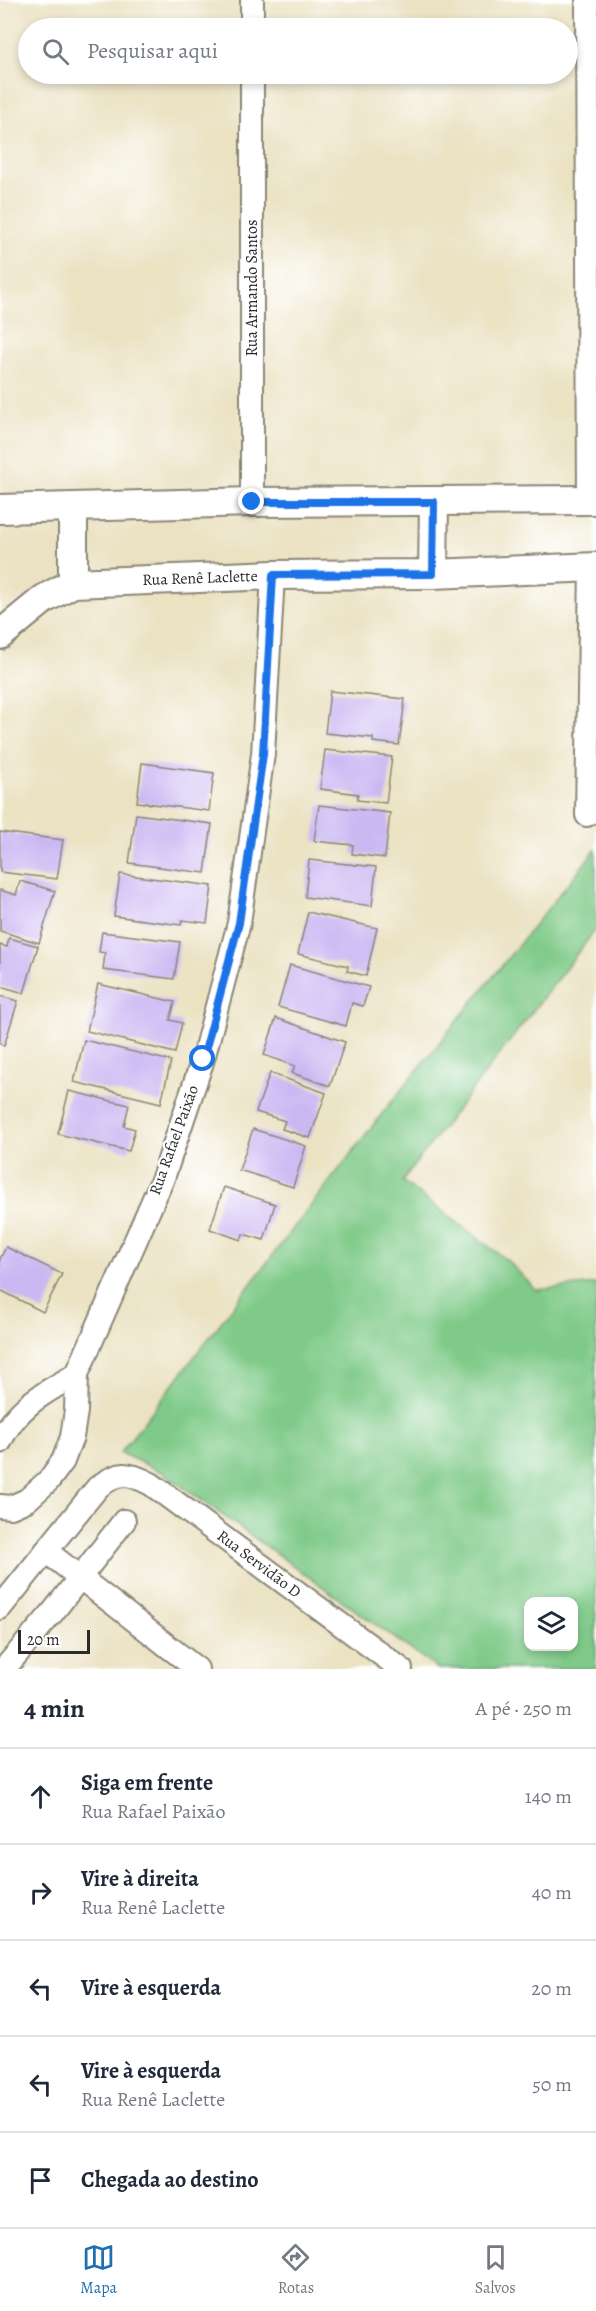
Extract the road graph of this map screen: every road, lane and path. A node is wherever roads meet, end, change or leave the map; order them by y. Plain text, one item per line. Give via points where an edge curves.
1 (252, 0) edge
2 (587, 0) edge
3 (252, 18) edge
4 (252, 84) edge
5 (592, 500) edge
6 (252, 502) junction
7 (434, 502) junction
8 (73, 507) junction
9 (0, 509) edge
10 (593, 567) edge
11 (433, 574) junction
12 (273, 575) junction
13 (73, 583) junction
14 (0, 635) edge
15 (586, 815) dead end
16 (77, 1374) junction
17 (0, 1442) edge
18 (0, 1506) edge
19 (124, 1521) dead end
20 (46, 1551) junction
21 (80, 1578) junction
22 (0, 1608) edge
23 (4, 1669) edge
24 (197, 1669) edge
25 (401, 1669) edge

1 - 3 street
2 - 5 street
4 - 6 street, Rua Armando Santos
5 - 7 street
6 - 7 street
6 - 8 street
7 - 11 street
8 - 9 street
8 - 13 street
10 - 11 street, Rua Renê Laclette
10 - 15 street
11 - 12 street, Rua Renê Laclette
12 - 13 street, Rua Renê Laclette
12 - 16 street, Rua Rafael Paixão via 263,754 239,923 203,1059 162,1178
13 - 14 street, Rua Renê Laclette via 44,599
16 - 17 street via 21,1410
16 - 18 street, Rua Rafael Paixão via 72,1437 63,1461 27,1500 11,1507
19 - 21 street
20 - 21 street
20 - 22 street
20 - 25 street, Rua Servidão D via 98,1487 111,1477 137,1476
21 - 23 street
21 - 24 street

